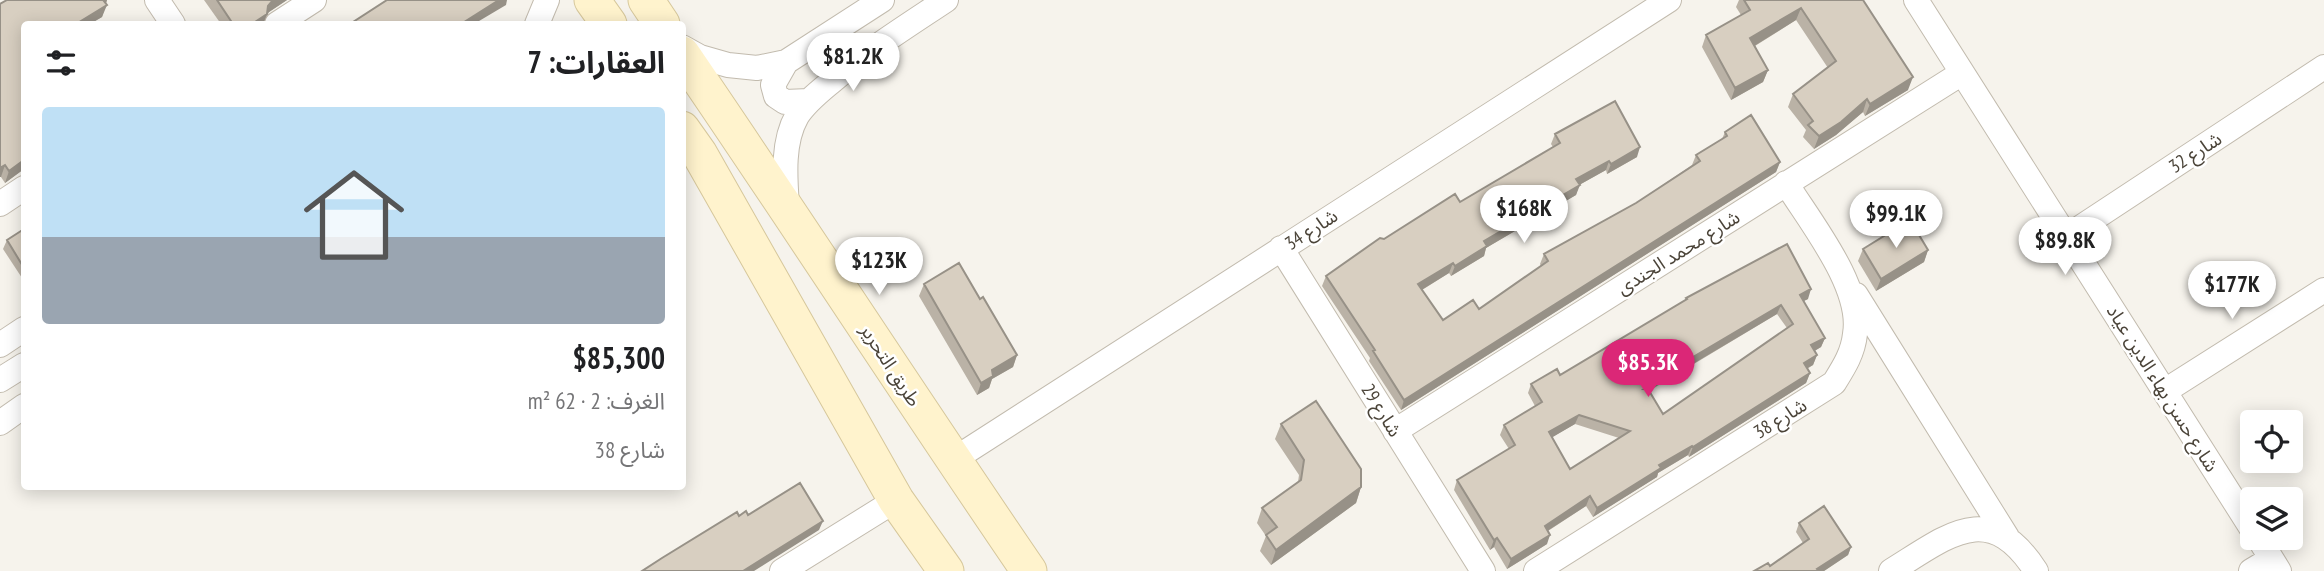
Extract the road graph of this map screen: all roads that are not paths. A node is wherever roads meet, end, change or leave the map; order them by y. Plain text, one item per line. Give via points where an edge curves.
1 (157, 0) edge
2 (314, 0) edge
3 (547, 0) edge
4 (592, 0) edge
5 (646, 0) edge
6 (882, 0) edge
7 (946, 0) edge
8 (1669, 0) edge
9 (1916, 0) edge
10 (171, 21) edge
11 (282, 21) edge
12 (538, 21) edge
13 (607, 21) edge
14 (661, 21) edge
15 (686, 49) edge
16 (686, 60) edge
17 (786, 62) junction
18 (2324, 67) edge
19 (1962, 72) junction
20 (808, 101) junction
21 (688, 141) edge
22 (1786, 183) junction
23 (21, 190) edge
24 (0, 204) edge
25 (787, 207) junction
26 (2066, 237) junction
27 (1280, 248) junction
28 (1845, 277) junction
29 (2324, 290) edge
30 (21, 331) edge
31 (0, 345) edge
32 (21, 367) edge
33 (0, 380) edge
34 (2165, 391) junction
35 (21, 409) edge
36 (0, 423) edge
37 (1395, 431) junction
38 (953, 460) junction
39 (896, 500) junction
40 (2240, 509) edge
41 (2007, 537) junction
42 (2262, 550) edge
43 (2267, 567) edge
44 (782, 571) edge
45 (946, 571) edge
46 (1029, 571) edge
47 (1483, 571) edge
48 (1536, 571) edge
49 (1891, 571) edge
50 (2036, 571) edge

1 - 10 street
2 - 11 street
3 - 12 street
4 - 13 street
5 - 14 street
6 - 17 street
7 - 20 street via 864,55
8 - 27 street, شارع 34
9 - 19 street, شارع حسن بهاء الدين عياد
15 - 17 street via 727,65 757,68
16 - 25 street, طريق التحرير
17 - 20 street via 774,85 776,96 785,102
18 - 26 street, شارع 32
19 - 22 street, شارع محمد الجندى
19 - 26 street, شارع حسن بهاء الدين عياد
20 - 25 street via 796,118 788,146 784,176
21 - 39 street
22 - 28 street, شارع 38
22 - 37 street, شارع محمد الجندى
23 - 24 street
25 - 38 street, طريق التحرير
26 - 34 street, شارع حسن بهاء الدين عياد
27 - 37 street, شارع 29
27 - 38 street, شارع 34
28 - 41 street
28 - 48 street, شارع 38 via 1854,303 1856,332 1849,359 1834,383
29 - 34 street
30 - 31 street
32 - 33 street
34 - 40 street, شارع حسن بهاء الدين عياد
35 - 36 street
37 - 47 street, شارع 29
38 - 46 street, طريق التحرير
39 - 44 street
39 - 45 street
41 - 49 street via 1987,530 1966,530
41 - 50 street
42 - 43 street

